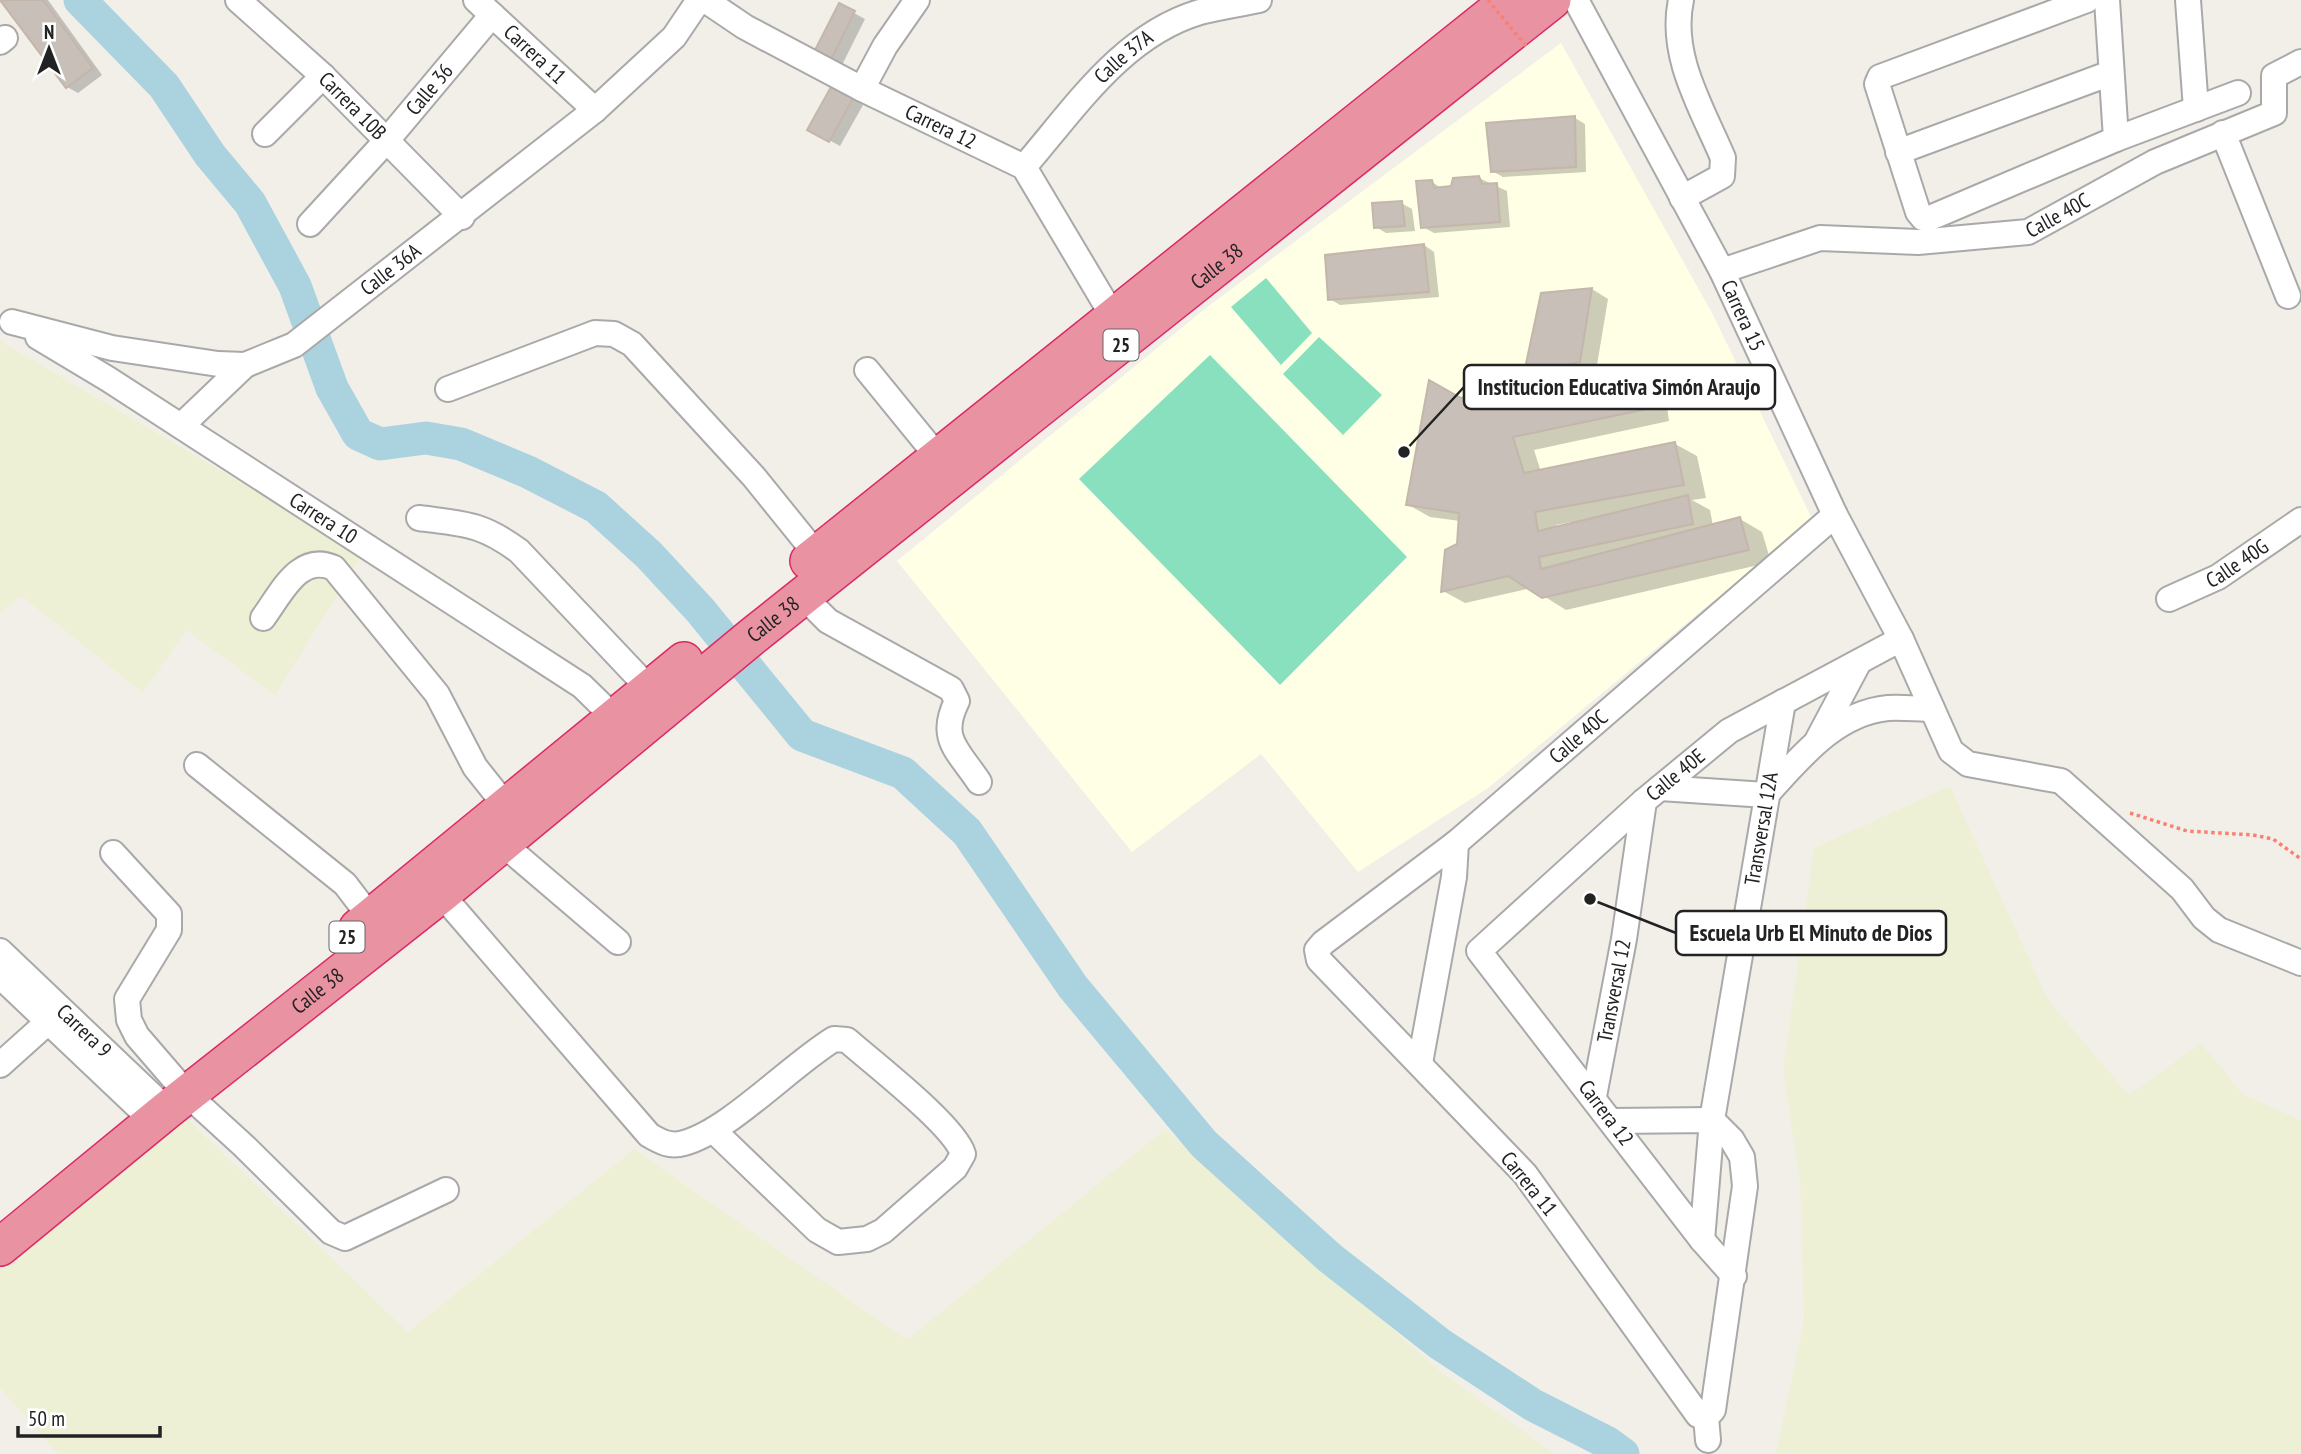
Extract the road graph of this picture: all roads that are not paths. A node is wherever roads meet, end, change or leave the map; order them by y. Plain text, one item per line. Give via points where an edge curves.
1 (238, 0) edge
2 (699, 0) edge
3 (705, 0) edge
4 (917, 0) edge
5 (1259, 0) edge
6 (1510, 0) edge
7 (1552, 0) edge
8 (1576, 0) edge
9 (1681, 0) edge
10 (2087, 0) edge
11 (2107, 0) edge
12 (2189, 0) edge
13 (1195, 6) edge
14 (484, 8) edge
15 (2301, 62) edge
16 (2111, 73) junction
17 (323, 76) junction
18 (862, 89) junction
19 (2238, 93) dead end
20 (2196, 109) junction
21 (595, 110) junction
22 (2223, 133) junction
23 (265, 134) dead end
24 (388, 139) junction
25 (2116, 139) junction
26 (1898, 152) junction
27 (1024, 167) junction
28 (1682, 198) junction
29 (462, 217) junction
30 (310, 224) dead end
31 (1721, 271) junction
32 (2288, 296) dead end
33 (1114, 318) junction
34 (6, 320) edge
35 (245, 365) junction
36 (867, 370) dead end
37 (448, 389) dead end
38 (181, 426) junction
39 (946, 468) junction
40 (1835, 515) junction
41 (419, 518) dead end
42 (2301, 520) edge
43 (817, 555) junction
44 (804, 597) junction
45 (2169, 599) dead end
46 (263, 618) dead end
47 (748, 625) junction
48 (1901, 639) junction
49 (1859, 663) junction
50 (658, 698) junction
51 (1783, 702) junction
52 (1932, 709) junction
53 (624, 727) junction
54 (1817, 740) junction
55 (197, 765) dead end
56 (979, 782) dead end
57 (1652, 795) junction
58 (1766, 795) junction
59 (506, 806) junction
60 (1456, 843) junction
61 (503, 844) junction
62 (113, 853) dead end
63 (441, 894) junction
64 (371, 918) junction
65 (618, 942) dead end
66 (1317, 950) joint
67 (0, 951) edge
68 (1479, 951) joint
69 (2301, 963) edge
70 (0, 976) edge
71 (49, 1021) junction
72 (1420, 1063) junction
73 (0, 1065) edge
74 (1594, 1096) junction
75 (160, 1099) junction
76 (1712, 1120) junction
77 (1612, 1121) junction
78 (713, 1130) junction
79 (446, 1190) dead end
80 (0, 1216) edge
81 (1702, 1240) junction
82 (0, 1247) edge
83 (1734, 1276) junction

1 - 17 street, Carrera 10B
2 - 21 street, Calle 36A via 674,37
3 - 18 street, Carrera 12 via 745,27
4 - 18 street
5 - 13 street, Calle 37A
6 - 33 highway, Calle 38 / 25
7 - 39 highway, Calle 38 / 25
8 - 28 street, Carrera 15
9 - 28 street via 1676,23 1680,57 1723,158 1722,176
10 - 26 street via 1880,77 1877,84
11 - 16 street
12 - 20 street
13 - 27 street, Calle 37A via 1109,68
14 - 21 street, Carrera 11
14 - 24 street, Calle 36
15 - 22 street, Calle 40C via 2274,76 2274,113
16 - 25 street
16 - 26 street
17 - 23 street
17 - 24 street, Carrera 10B
18 - 27 street, Carrera 12
19 - 20 street
20 - 25 street
21 - 29 street, Calle 36A
22 - 31 street, Calle 40C via 2155,162 2028,232 1918,242 1820,238
22 - 32 street
24 - 29 street, Carrera 10B
24 - 30 street, Calle 36
25 - 26 street via 1930,218 1918,212
27 - 33 street
28 - 31 street, Carrera 15
29 - 35 street, Calle 36A via 294,345
31 - 40 street, Carrera 15
33 - 39 highway, Calle 38 / 25
34 - 35 street, Calle 36A via 112,348
34 - 38 street, Carrera 10
35 - 38 street
36 - 39 street
37 - 43 street via 596,334 614,334 632,344
38 - 53 street, Carrera 10 via 582,686
39 - 43 highway, Calle 38 / 25
39 - 44 highway, Calle 38 / 25
40 - 48 street, Carrera 15
40 - 60 street, Calle 40C
41 - 50 street via 471,525 510,544
42 - 45 street, Calle 40G via 2218,577
43 - 47 highway, Calle 38 / 25
44 - 47 highway, Calle 38 / 25
44 - 56 street via 828,621 951,689 957,701 948,720 949,736
46 - 59 street via 300,568 310,564 334,568 437,694 475,767
47 - 50 highway, Calle 38 / 25
48 - 49 street, Calle 40E
48 - 52 street, Carrera 15
49 - 51 street, Calle 40E
49 - 54 street
50 - 53 highway, Calle 38 / 25
51 - 57 street, Calle 40E via 1729,731
51 - 58 street, Transversal 12A
52 - 54 street via 1886,708 1853,719
52 - 69 street, Carrera 15 via 1951,751 1968,764 2061,781 2182,889 2219,930
53 - 59 highway, Calle 38 / 25
53 - 61 highway, Calle 38 / 25
54 - 58 street
55 - 64 street via 345,884
57 - 58 street
57 - 68 street, Calle 40E
57 - 74 street, Transversal 12
58 - 76 street, Transversal 12A
59 - 64 highway, Calle 38 / 25
60 - 66 street, Calle 40C
60 - 72 street via 1454,877
61 - 63 highway, Calle 38 / 25
61 - 65 street
62 - 75 street via 169,914 169,930 127,999 129,1020
63 - 75 highway, Calle 38 / 25
63 - 78 street via 649,1135 666,1144 684,1143
64 - 75 highway, Calle 38 / 25
66 - 72 street, Carrera 11 via 1318,960
67 - 75 street, Carrera 9
68 - 74 street, Carrera 12
70 - 71 street, Carrera 9
71 - 73 street
71 - 75 street, Carrera 9
72 - 83 street, Carrera 11 via 1524,1174 1707,1429
74 - 77 street, Carrera 12
75 - 79 street via 244,1146 331,1232 345,1238
75 - 80 highway, Calle 38 / 25
75 - 82 highway, Calle 38 / 25
76 - 77 street
76 - 81 street, Transversal 12A
76 - 83 street via 1732,1140 1745,1173
77 - 81 street, Carrera 12
78 - 78 street via 817,1230 838,1242 867,1239 883,1231 956,1168 963,1154 960,1143 847,1040 834,1039
81 - 83 street, Carrera 12

